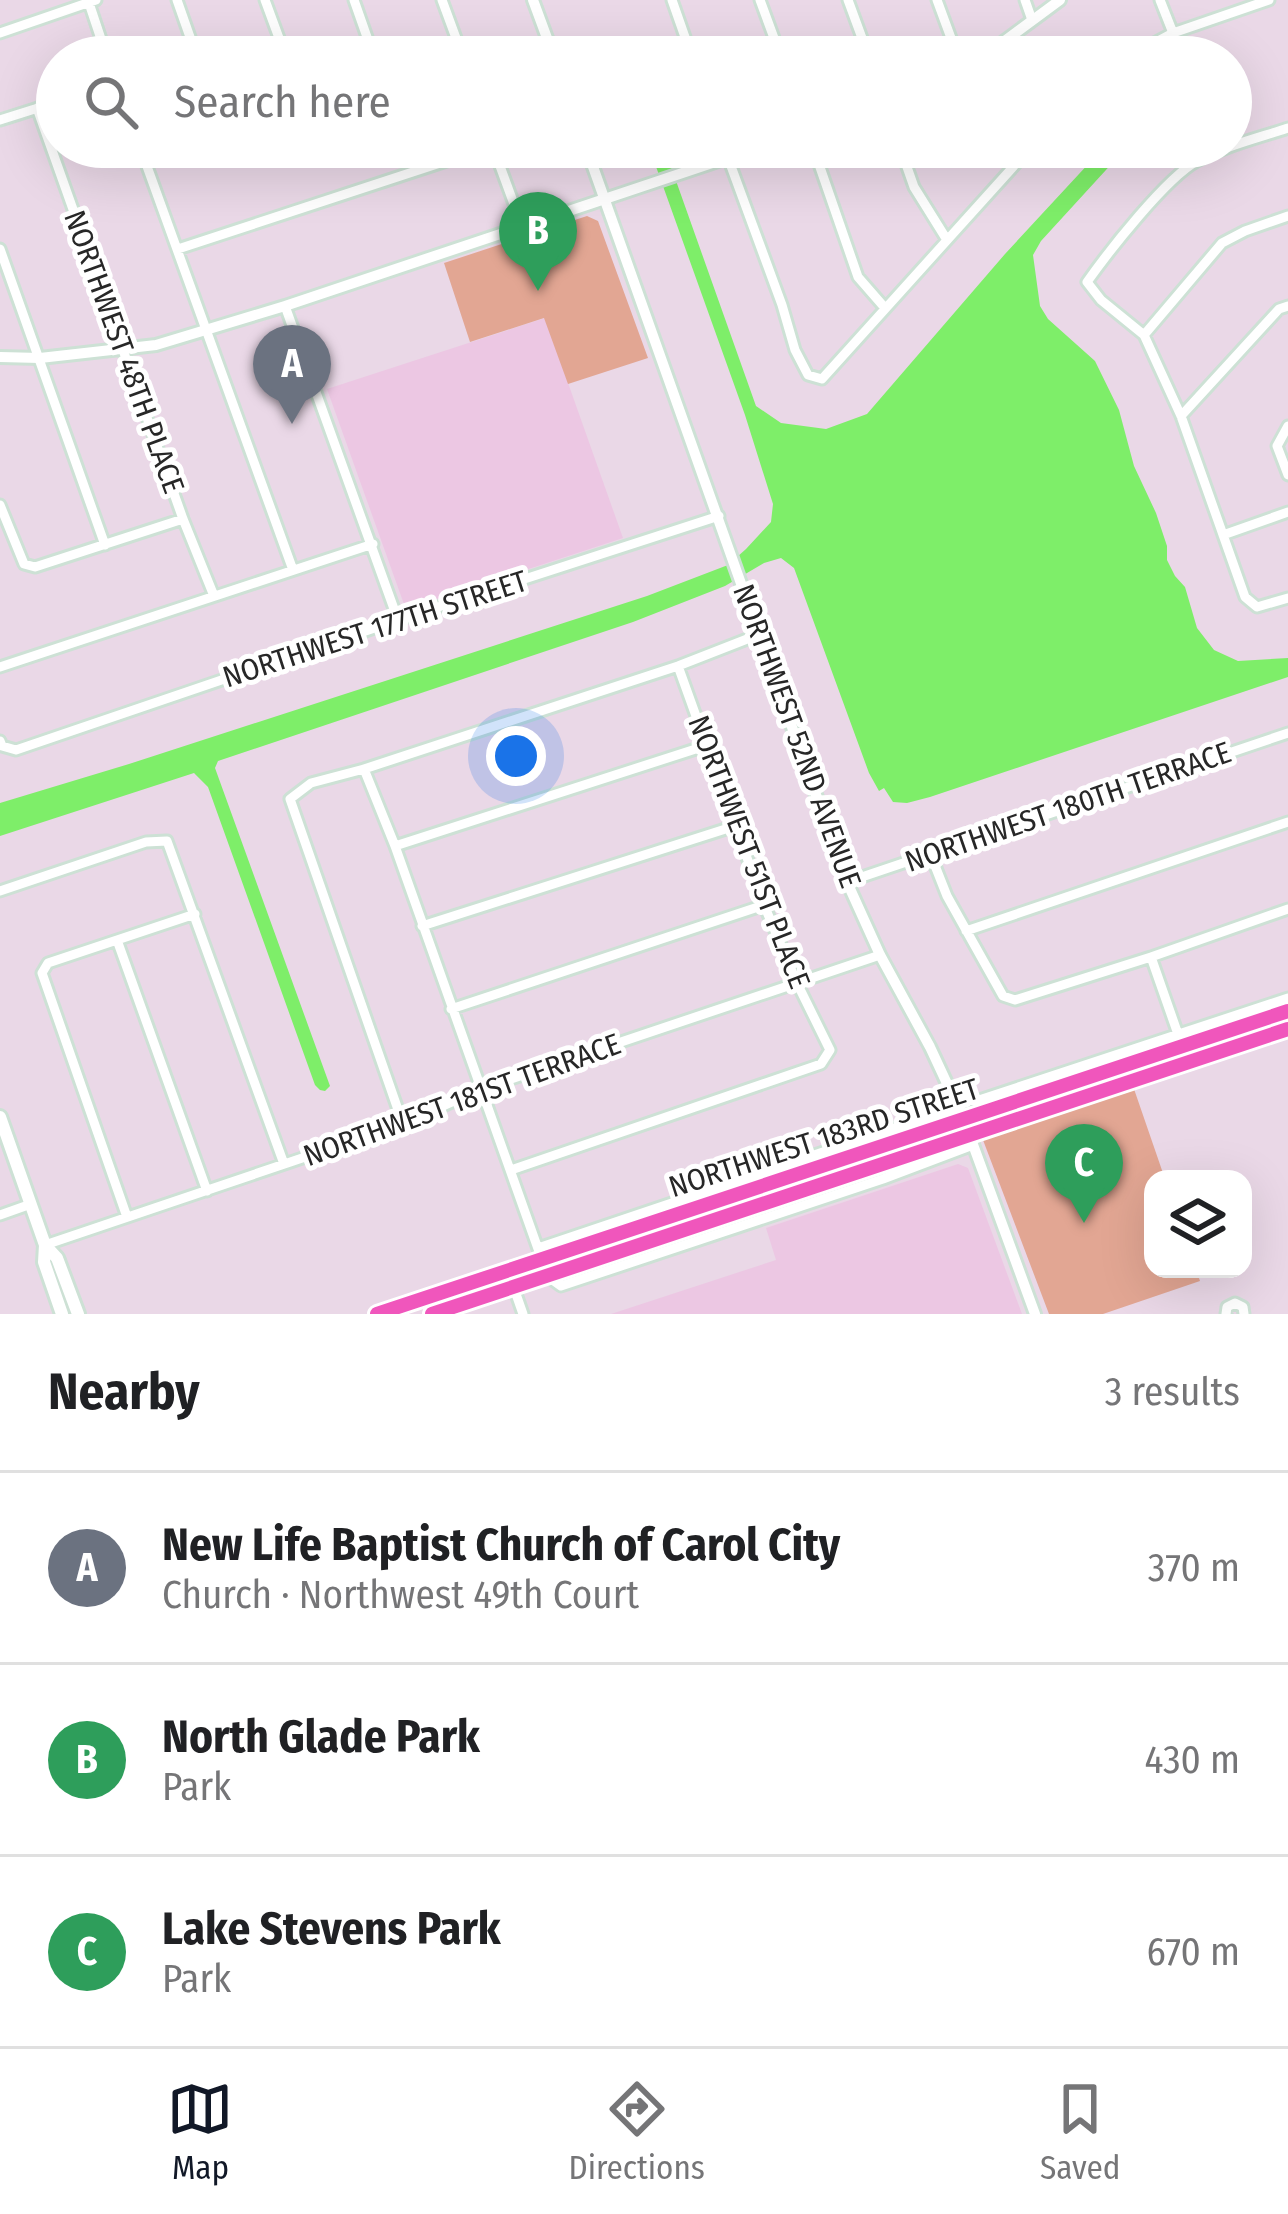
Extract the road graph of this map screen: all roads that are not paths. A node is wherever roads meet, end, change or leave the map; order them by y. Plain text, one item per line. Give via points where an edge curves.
1 (176, 0) edge
2 (266, 0) edge
3 (354, 0) edge
4 (442, 0) edge
5 (533, 0) edge
6 (672, 0) edge
7 (760, 0) edge
8 (848, 0) edge
9 (938, 0) edge
10 (1025, 0) edge
11 (1060, 0) edge
12 (1160, 0) edge
13 (1269, 0) edge
14 (91, 1) edge
15 (1032, 20) junction
16 (0, 33) edge
17 (1173, 33) junction
18 (101, 36) edge
19 (189, 36) edge
20 (279, 36) edge
21 (367, 36) edge
22 (455, 36) edge
23 (546, 36) edge
24 (685, 36) edge
25 (773, 36) edge
26 (861, 36) edge
27 (951, 36) edge
28 (1011, 36) edge
29 (1167, 36) edge
30 (36, 108) edge
31 (0, 120) edge
32 (1288, 128) edge
33 (1252, 141) edge
34 (59, 168) edge
35 (148, 168) edge
36 (427, 168) edge
37 (499, 168) edge
38 (594, 168) edge
39 (689, 168) edge
40 (732, 168) edge
41 (820, 168) edge
42 (908, 168) edge
43 (1012, 168) edge
44 (1188, 168) edge
45 (604, 197) junction
46 (1288, 216) edge
47 (521, 226) junction
48 (947, 240) junction
49 (178, 249) junction
50 (0, 250) edge
51 (286, 306) junction
52 (1288, 307) edge
53 (885, 308) junction
54 (208, 330) junction
55 (1144, 335) junction
56 (124, 349) junction
57 (0, 357) edge
58 (40, 358) junction
59 (1181, 416) junction
60 (1288, 426) edge
61 (1288, 475) edge
62 (0, 505) edge
63 (1288, 512) edge
64 (719, 516) junction
65 (184, 519) junction
66 (1223, 535) junction
67 (105, 544) junction
68 (373, 544) junction
69 (292, 570) junction
70 (214, 596) junction
71 (1288, 598) edge
72 (398, 620) junction
73 (760, 634) junction
74 (678, 666) junction
75 (0, 668) edge
76 (1288, 734) edge
77 (0, 741) edge
78 (708, 745) junction
79 (364, 770) junction
80 (1288, 822) edge
81 (738, 826) junction
82 (395, 846) junction
83 (930, 853) junction
84 (848, 882) junction
85 (0, 891) edge
86 (764, 905) junction
87 (1288, 909) edge
88 (195, 914) junction
89 (422, 926) junction
90 (966, 931) junction
91 (117, 940) junction
92 (880, 956) junction
93 (1151, 957) junction
94 (797, 983) junction
95 (1288, 998) edge
96 (451, 1009) junction
97 (1288, 1011) edge
98 (1288, 1029) edge
99 (1180, 1041) junction
100 (481, 1089) junction
101 (951, 1094) junction
102 (0, 1119) edge
103 (403, 1124) junction
104 (966, 1127) junction
105 (284, 1164) junction
106 (511, 1170) junction
107 (785, 1179) junction
108 (207, 1191) junction
109 (31, 1204) junction
110 (767, 1210) junction
111 (0, 1215) edge
112 (127, 1217) junction
113 (45, 1245) junction
114 (540, 1254) junction
115 (508, 1271) junction
116 (514, 1287) junction
117 (62, 1314) edge
118 (78, 1314) edge
119 (377, 1314) edge
120 (432, 1314) edge
121 (523, 1314) edge
122 (1035, 1314) edge
123 (1226, 1314) edge
124 (1244, 1314) edge

1 - 19 street
2 - 20 street
3 - 21 street
4 - 22 street
5 - 23 street
6 - 24 street
7 - 25 street
8 - 26 street
9 - 27 street
10 - 15 street
11 - 15 street
12 - 17 street
13 - 17 street
14 - 16 street
14 - 18 street
15 - 28 street
17 - 29 street
30 - 31 street
32 - 33 street
34 - 56 street, NORTHWEST 48TH PLACE
35 - 49 street
36 - 49 street
37 - 47 street
38 - 45 street, NORTHWEST 52ND AVENUE
39 - 45 street
40 - 53 street via 808,375 823,379
41 - 53 street via 858,277
42 - 48 street
43 - 48 street
44 - 55 street via 1088,282
45 - 47 street
45 - 64 street, NORTHWEST 52ND AVENUE
46 - 55 street via 1222,243
47 - 51 street
48 - 53 street
49 - 54 street
50 - 58 street
51 - 54 street
51 - 68 street
52 - 59 street
54 - 56 street
54 - 69 street
55 - 59 street
56 - 58 street
56 - 65 street, NORTHWEST 48TH PLACE
57 - 58 street
58 - 67 street
59 - 66 street
60 - 61 street via 1277,446
62 - 67 street via 24,564
63 - 66 street
64 - 72 street, NORTHWEST 177TH STREET
64 - 73 street, NORTHWEST 52ND AVENUE
65 - 67 street
65 - 70 street, NORTHWEST 48TH PLACE
66 - 71 street via 1245,597 1257,608
68 - 69 street
68 - 72 street
69 - 70 street
70 - 75 street
72 - 77 street, NORTHWEST 177TH STREET via 16,751
73 - 74 street
73 - 84 street, NORTHWEST 52ND AVENUE
74 - 78 street, NORTHWEST 51ST PLACE
74 - 79 street
76 - 83 street, NORTHWEST 180TH TERRACE
78 - 81 street, NORTHWEST 51ST PLACE
78 - 82 street
79 - 82 street
79 - 103 street via 311,783 290,799
80 - 90 street
81 - 86 street, NORTHWEST 51ST PLACE
81 - 89 street
82 - 89 street
83 - 84 street, NORTHWEST 180TH TERRACE
83 - 90 street
84 - 92 street, NORTHWEST 52ND AVENUE
85 - 88 street via 167,841
86 - 94 street, NORTHWEST 51ST PLACE
86 - 96 street
87 - 93 street
88 - 91 street
88 - 105 street
89 - 96 street
90 - 93 street via 1003,997 1015,1000
91 - 108 street
91 - 112 street via 48,963 42,973
92 - 94 street, NORTHWEST 181ST TERRACE
92 - 101 street, NORTHWEST 52ND AVENUE
93 - 99 street
94 - 100 street, NORTHWEST 181ST TERRACE
94 - 106 street, NORTHWEST 51ST PLACE via 830,1050 821,1064
95 - 99 street
96 - 100 street
97 - 99 main road, NORTHWEST 183RD STREET
98 - 104 main road, NORTHWEST 183RD STREET
99 - 101 street via 976,1101
99 - 104 main road, NORTHWEST 183RD STREET
100 - 103 street, NORTHWEST 181ST TERRACE
100 - 106 street
101 - 104 street, NORTHWEST 52ND AVENUE
102 - 109 main road
103 - 105 street, NORTHWEST 181ST TERRACE
104 - 107 main road, NORTHWEST 183RD STREET
104 - 110 main road, NORTHWEST 183RD STREET
104 - 114 street
104 - 122 street, NORTHWEST 52ND AVENUE
105 - 108 street, NORTHWEST 181ST TERRACE
106 - 114 street
107 - 110 main road
107 - 114 main road, NORTHWEST 183RD STREET
108 - 112 street, NORTHWEST 181ST TERRACE
109 - 111 street
109 - 113 main road
110 - 116 main road, NORTHWEST 183RD STREET
112 - 113 street, NORTHWEST 181ST TERRACE
113 - 117 main road
113 - 118 main road via 58,1258
114 - 115 main road, NORTHWEST 183RD STREET
115 - 116 street
115 - 119 main road, NORTHWEST 183RD STREET
116 - 120 main road, NORTHWEST 183RD STREET
116 - 121 street
123 - 124 street via 1235,1303

